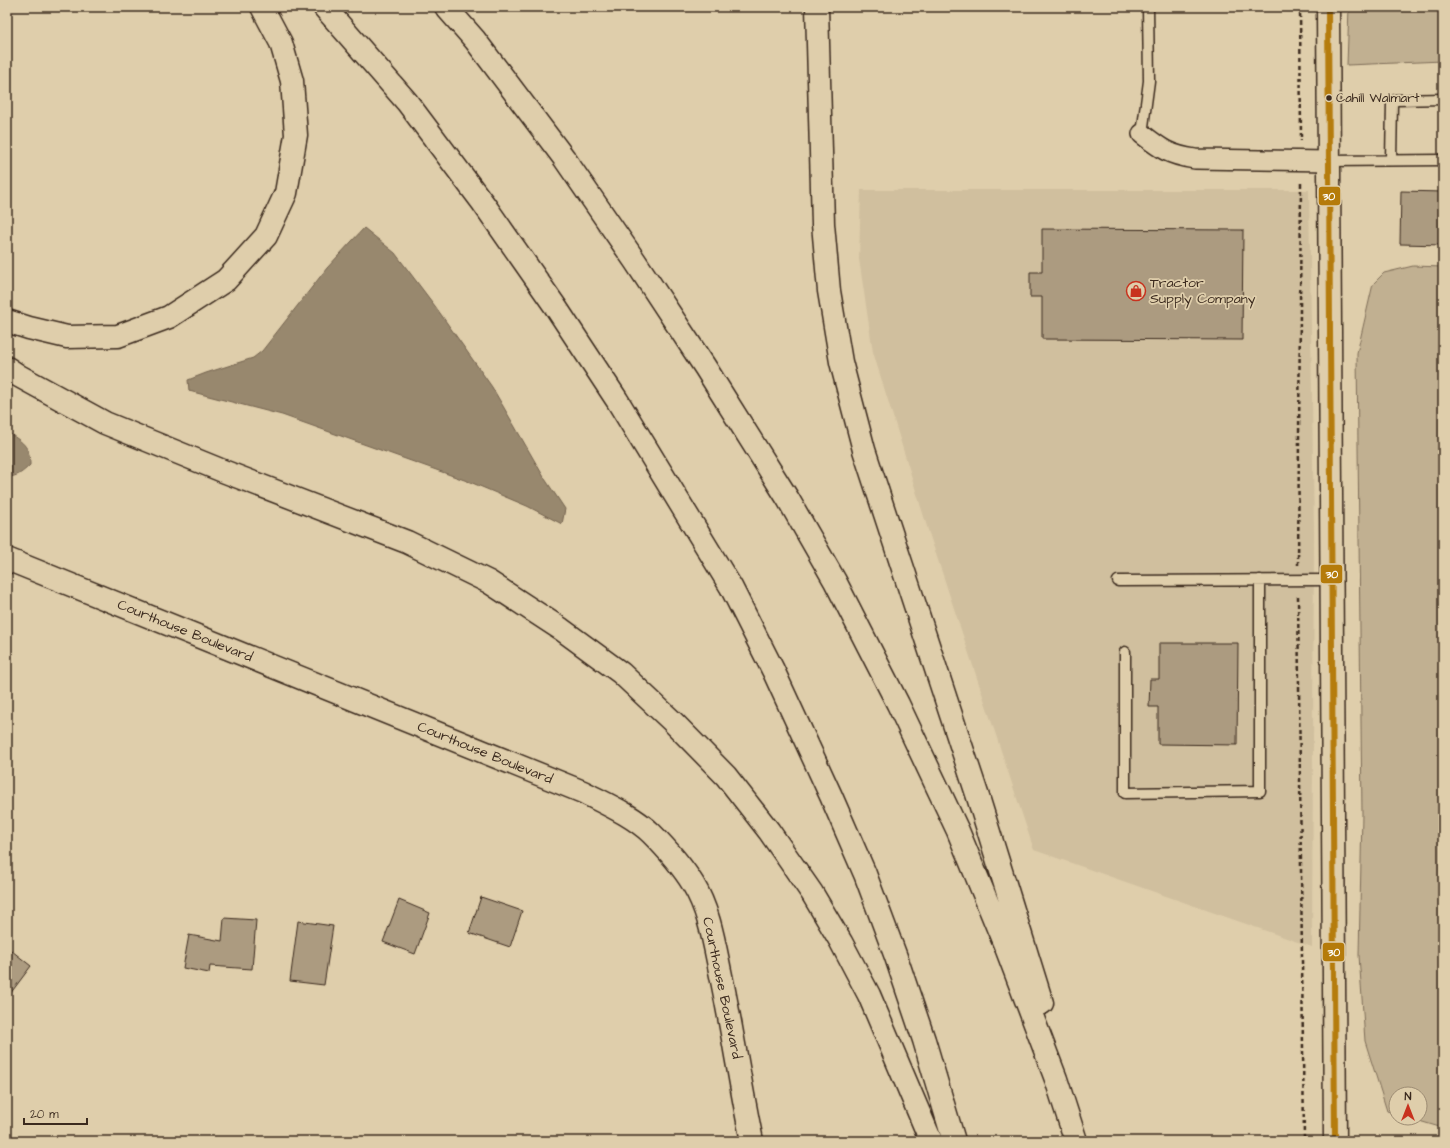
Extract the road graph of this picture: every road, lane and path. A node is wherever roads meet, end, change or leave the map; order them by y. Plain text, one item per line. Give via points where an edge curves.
1 (262, 7) edge
2 (324, 7) edge
3 (446, 7) edge
4 (818, 7) edge
5 (1148, 7) edge
6 (1328, 7) edge
7 (1443, 99) edge
8 (1142, 134) joint
9 (1329, 160) junction
10 (1391, 160) junction
11 (1443, 160) edge
12 (7, 321) edge
13 (7, 368) edge
14 (7, 559) edge
15 (1260, 580) junction
16 (1331, 580) junction
17 (1118, 581) dead end
18 (1125, 652) dead end
19 (752, 1141) edge
20 (931, 1141) edge
21 (954, 1141) edge
22 (1078, 1141) edge
23 (1335, 1141) edge

1 - 12 main road via 282,43 292,81 296,135 286,193 266,236 226,280 169,318 118,336 67,337
2 - 21 main road via 407,102 488,209 617,400 731,587 777,677 865,874 924,1040
3 - 22 main road via 475,40 564,158 635,261 788,499 835,581 898,704 958,831 1008,950
4 - 22 main road via 823,224 829,291 841,362 864,450 978,797 1046,1018
5 - 8 lane via 1149,81
6 - 9 main road
7 - 10 lane via 1396,100 1392,103
8 - 9 street via 1162,150 1195,159
9 - 10 lane
9 - 16 main road
10 - 11 lane
13 - 20 main road via 105,423 400,539 489,582 548,620 621,673 726,776 769,831 812,894 869,995
14 - 19 main road, Courthouse Boulevard via 583,792 623,813 650,832 672,855 693,885 706,912 725,993
15 - 16 lane
15 - 17 lane
15 - 18 lane via 1260,791 1125,793
16 - 23 main road

